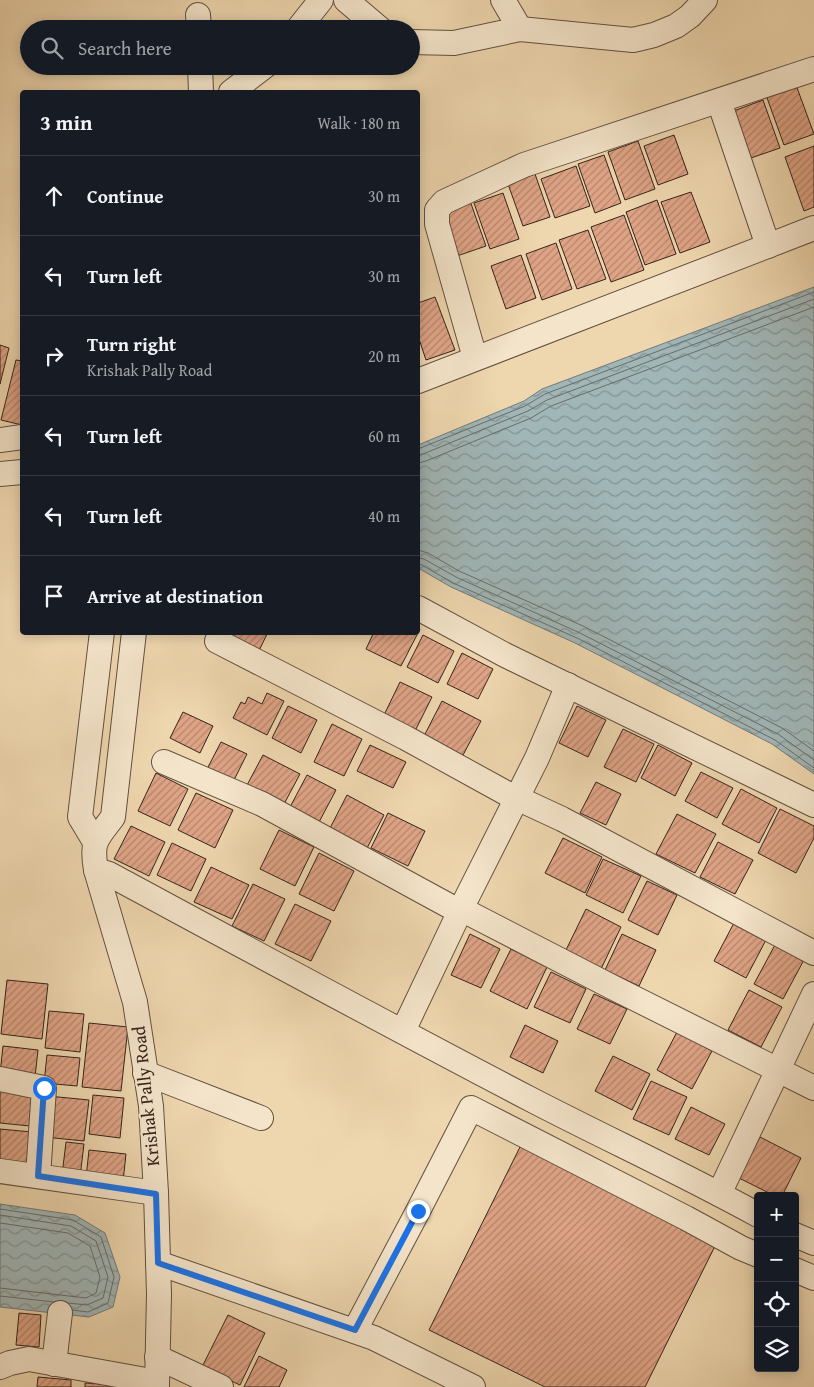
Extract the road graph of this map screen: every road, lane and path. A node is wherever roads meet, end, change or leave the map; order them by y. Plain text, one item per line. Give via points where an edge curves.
1 (321, 0) edge
2 (346, 0) edge
3 (503, 0) edge
4 (704, 0) edge
5 (305, 20) edge
6 (369, 20) edge
7 (520, 30) junction
8 (420, 42) edge
9 (814, 69) edge
10 (200, 75) edge
11 (253, 75) edge
12 (201, 90) edge
13 (234, 90) edge
14 (720, 101) junction
15 (814, 228) edge
16 (768, 246) junction
17 (475, 358) junction
18 (420, 380) edge
19 (20, 438) edge
20 (0, 440) edge
21 (20, 472) edge
22 (0, 474) edge
23 (420, 609) edge
24 (102, 635) edge
25 (134, 635) edge
26 (217, 641) dead end
27 (568, 685) junction
28 (164, 762) dead end
29 (517, 798) junction
30 (814, 805) edge
31 (95, 842) junction
32 (96, 870) junction
33 (461, 909) junction
34 (814, 953) edge
35 (814, 994) edge
36 (402, 1031) junction
37 (779, 1071) junction
38 (145, 1074) junction
39 (0, 1079) edge
40 (814, 1088) edge
41 (519, 1093) junction
42 (261, 1118) dead end
43 (501, 1124) junction
44 (0, 1171) edge
45 (38, 1176) junction
46 (156, 1194) junction
47 (720, 1194) junction
48 (754, 1213) edge
49 (799, 1237) edge
50 (814, 1243) edge
51 (754, 1253) edge
52 (158, 1263) junction
53 (799, 1272) edge
54 (814, 1278) edge
55 (60, 1314) dead end
56 (355, 1330) junction
57 (157, 1357) junction
58 (54, 1364) junction
59 (0, 1367) edge
60 (157, 1384) edge
61 (221, 1387) edge
62 (473, 1387) edge

1 - 5 street
2 - 6 street
3 - 7 street
4 - 7 street via 676,26 633,40
7 - 8 street via 454,43
9 - 14 street
10 - 12 street
11 - 13 street
14 - 16 street
14 - 17 street via 524,166 455,196 436,210
15 - 16 street
16 - 17 street
17 - 18 street
19 - 20 street
21 - 22 street
23 - 27 street via 505,656
24 - 31 street, Krishak Pally Road via 80,817
25 - 31 street via 113,817
26 - 29 street
27 - 29 street
27 - 30 street
28 - 33 street via 262,804 453,908
29 - 33 street
29 - 34 street
31 - 32 street, Krishak Pally Road
32 - 36 street via 109,874
32 - 38 street, Krishak Pally Road via 135,1002
33 - 36 street
33 - 37 street
35 - 37 street
36 - 41 street
37 - 40 street
37 - 47 street
38 - 42 street
38 - 46 street, Krishak Pally Road via 151,1106
39 - 45 street via 44,1088
41 - 43 street
41 - 47 street
43 - 51 street
43 - 56 street via 471,1108
44 - 45 street
45 - 46 street
46 - 52 street, Krishak Pally Road
47 - 48 street
49 - 50 street
52 - 56 street
52 - 57 street, Krishak Pally Road
53 - 54 street
55 - 58 street
56 - 62 street
57 - 60 street, Krishak Pally Road
57 - 61 street
58 - 59 street via 29,1359
58 - 60 street

